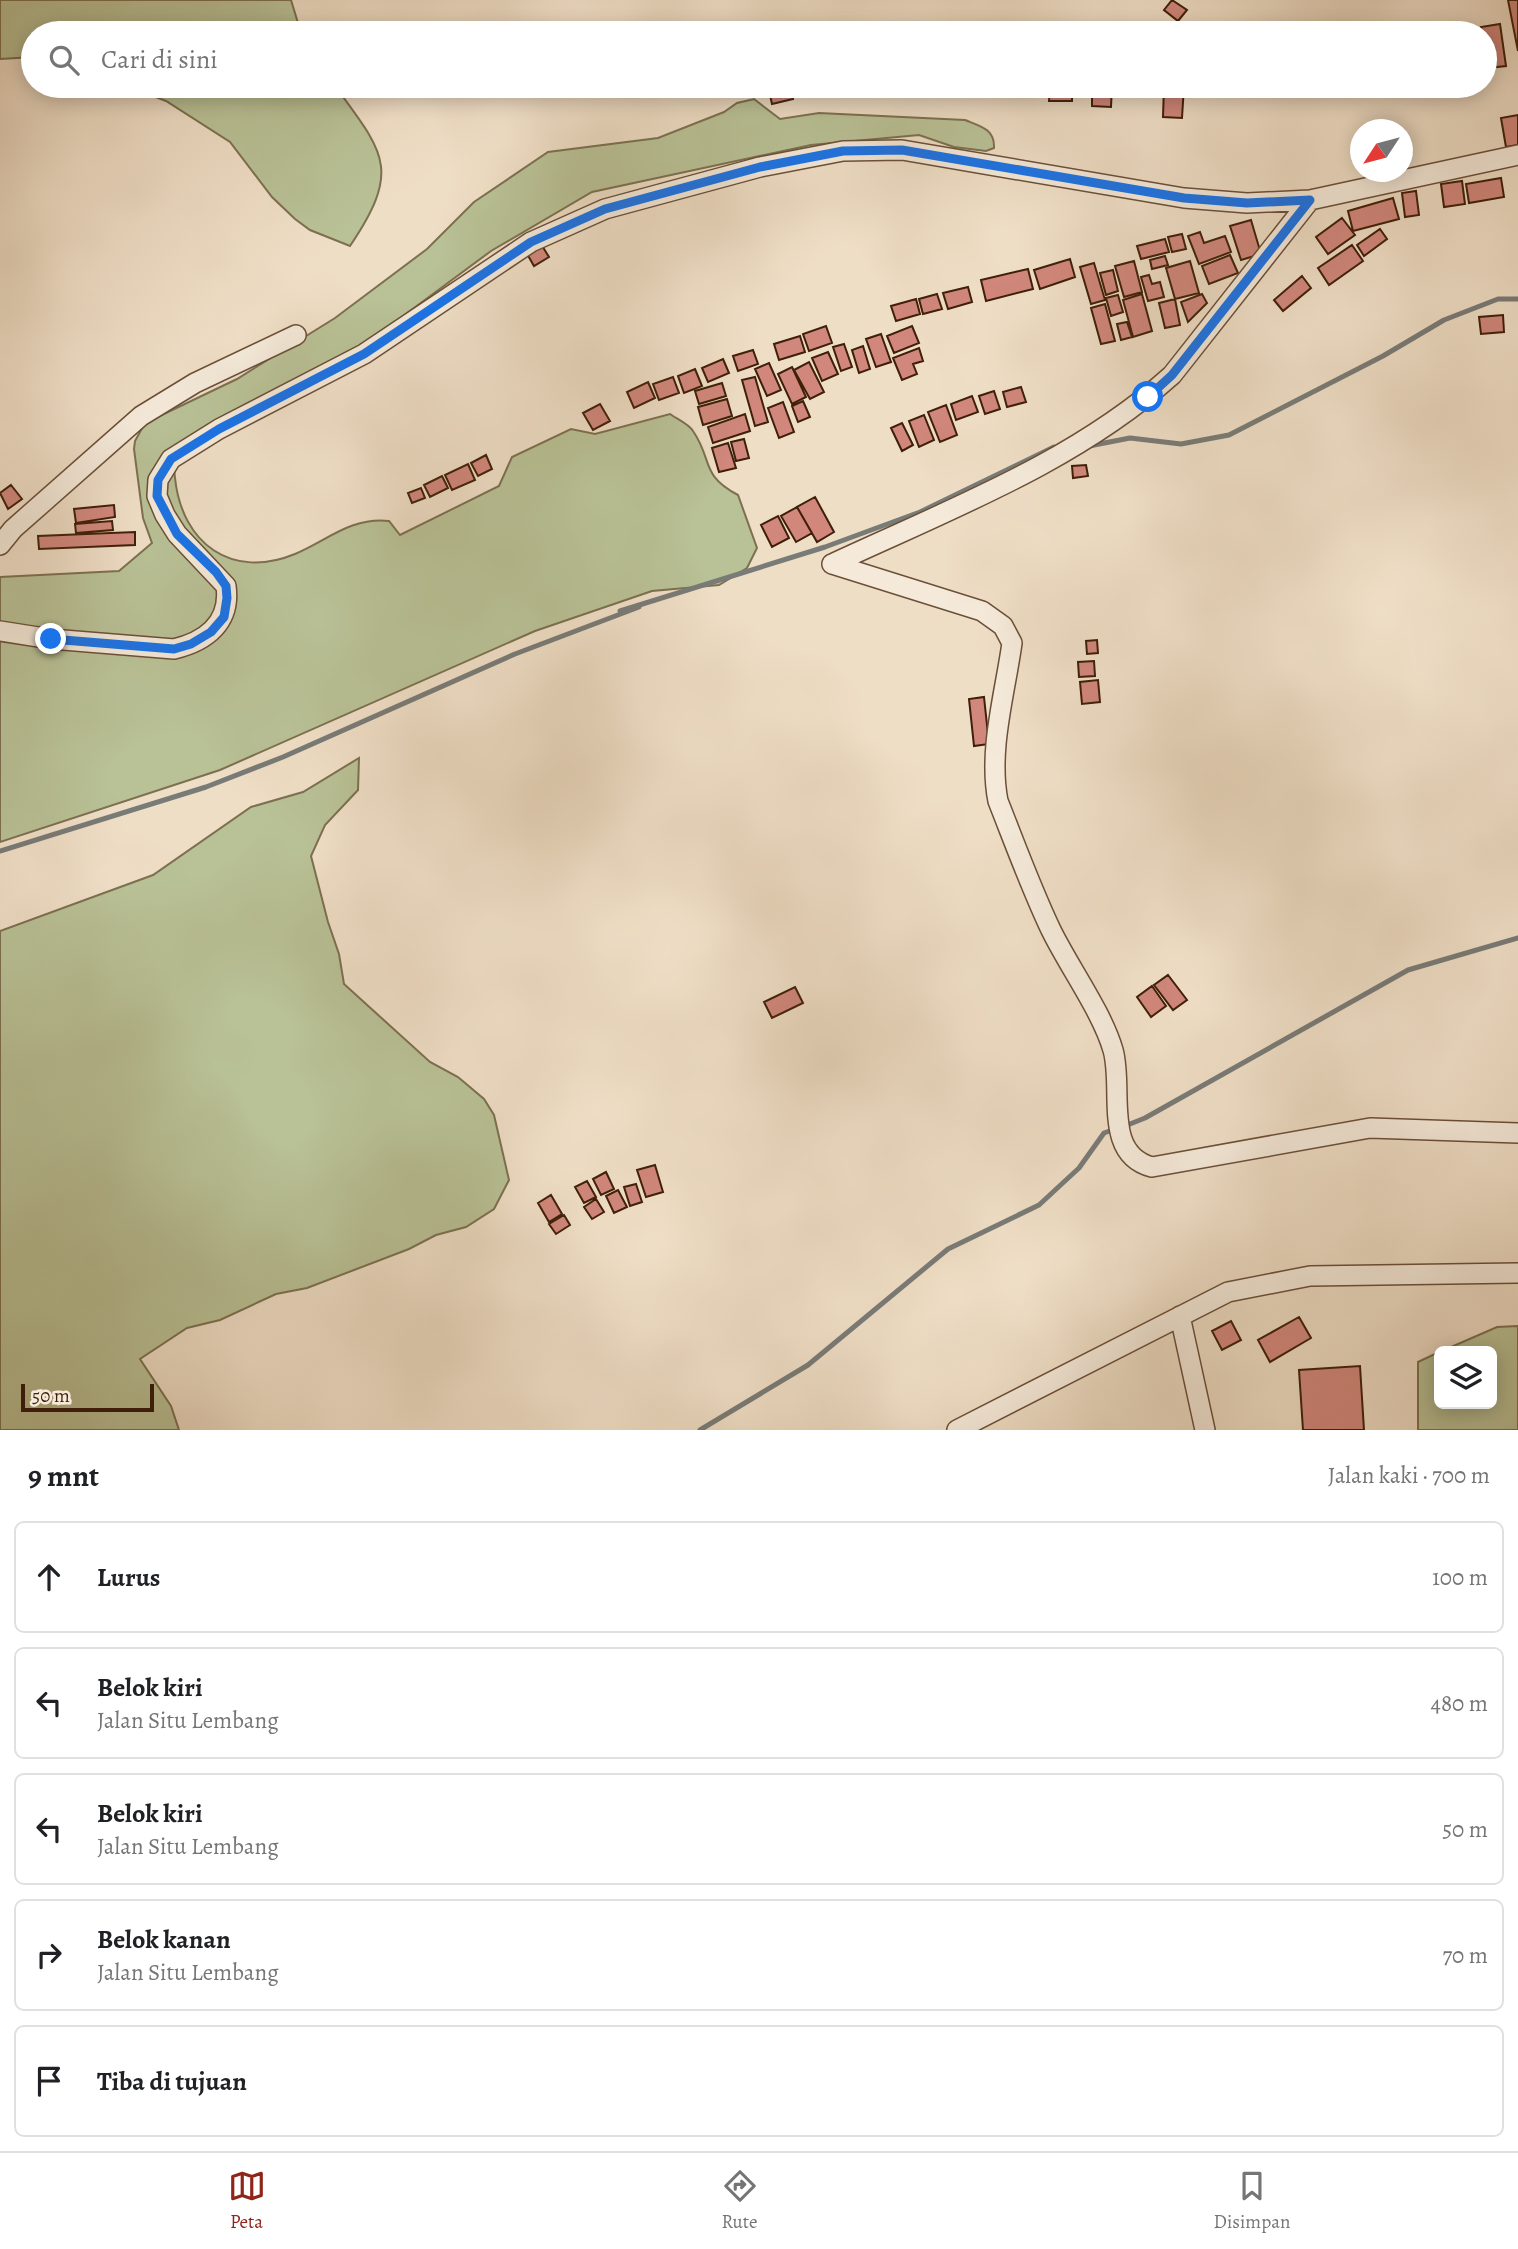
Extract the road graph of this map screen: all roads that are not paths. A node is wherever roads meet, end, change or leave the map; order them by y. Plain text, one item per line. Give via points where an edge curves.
1 (1518, 155) edge
2 (1310, 200) junction
3 (296, 335) dead end
4 (0, 545) edge
5 (0, 631) edge
6 (1518, 1133) edge
7 (1518, 1273) edge
8 (1180, 1315) junction
9 (957, 1430) edge
10 (1205, 1430) edge

1 - 2 street
2 - 5 street via 1247,203 1184,198 902,150 843,151 774,164 605,209 531,242 364,354 171,459 158,480 157,496 165,515 226,586 224,617 211,632 174,649
2 - 6 street via 1172,375 1148,397 1040,468 832,564 982,611 1007,632 1012,643 995,756 998,801 1051,930 1113,1049 1119,1137 1130,1157 1152,1167 1370,1128
3 - 4 street via 195,383 141,416
7 - 8 street via 1310,1276 1228,1292
8 - 9 street
8 - 10 street

